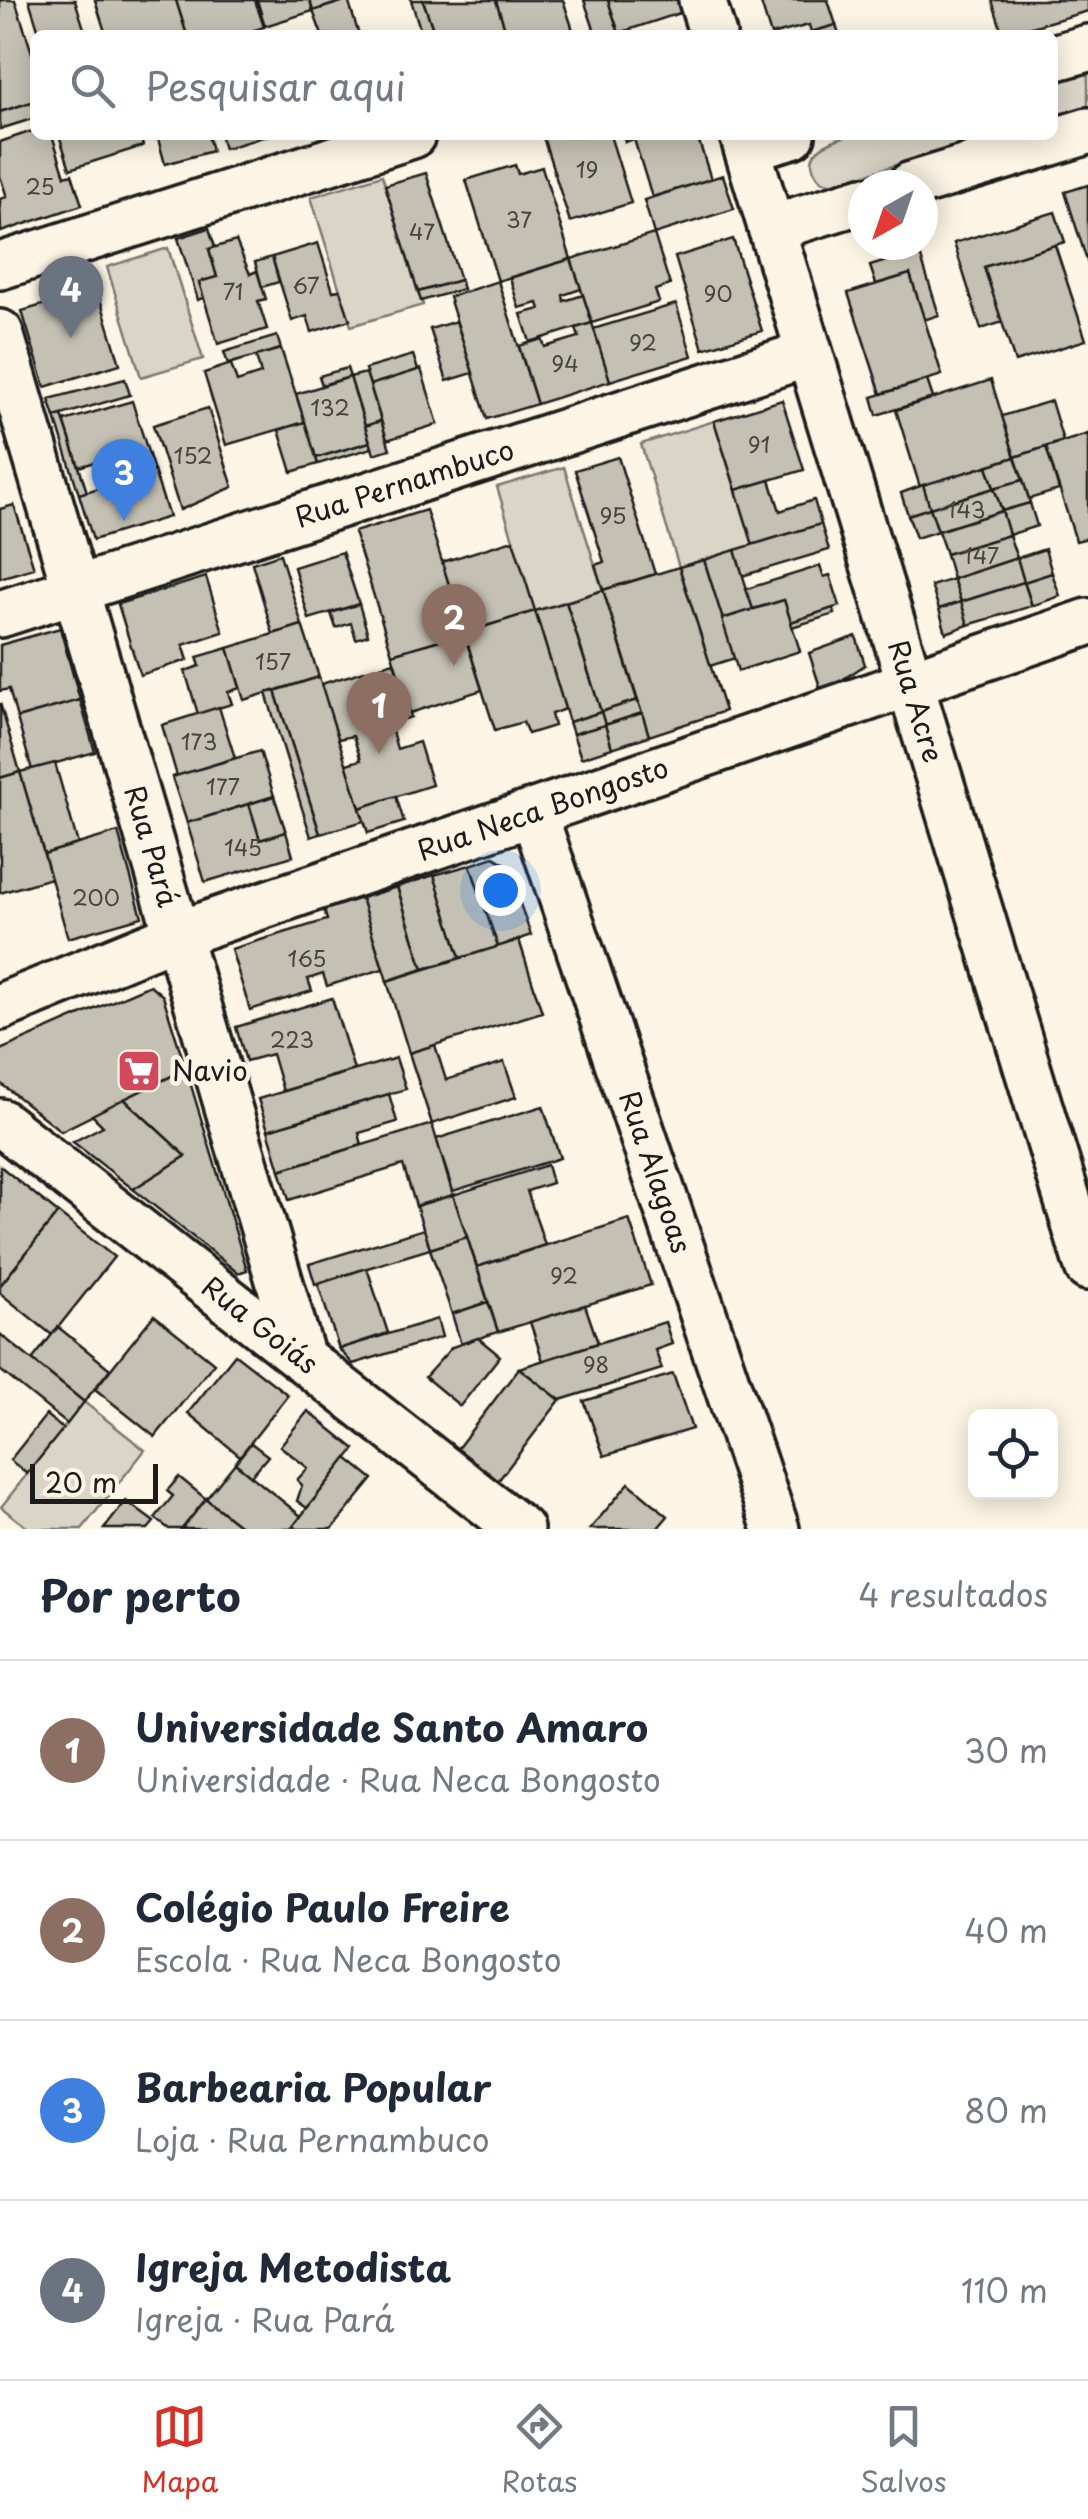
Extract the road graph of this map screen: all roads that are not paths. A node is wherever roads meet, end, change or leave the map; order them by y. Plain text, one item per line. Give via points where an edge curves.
1 (702, 0) edge
2 (711, 30) edge
3 (1088, 48) edge
4 (1058, 57) edge
5 (1088, 130) edge
6 (1058, 139) edge
7 (396, 140) edge
8 (1056, 140) edge
9 (745, 142) edge
10 (938, 176) edge
11 (848, 205) edge
12 (771, 228) junction
13 (0, 266) edge
14 (0, 333) edge
15 (807, 354) junction
16 (77, 592) junction
17 (0, 614) edge
18 (1088, 622) edge
19 (912, 683) junction
20 (534, 814) junction
21 (179, 934) junction
22 (0, 1008) edge
23 (0, 1122) edge
24 (1088, 1267) edge
25 (302, 1358) junction
26 (520, 1529) edge
27 (776, 1529) edge

1 - 2 street
3 - 4 street
5 - 6 street
7 - 13 street
8 - 10 street
9 - 12 street, Rua Acre
11 - 12 street
12 - 15 street, Rua Acre
14 - 16 street, Rua Pará
15 - 16 street, Rua Pernambuco
15 - 19 street, Rua Acre
16 - 17 street, Rua Pernambuco
16 - 21 street, Rua Pará
18 - 19 street, Rua Neca Bongosto
19 - 20 street, Rua Neca Bongosto
19 - 24 street, Rua Acre
20 - 21 street, Rua Neca Bongosto
20 - 27 street, Rua Alagoas
21 - 22 street, Rua Neca Bongosto
21 - 25 street, Rua Pará
23 - 25 street, Rua Goiás
25 - 26 street, Rua Goiás

